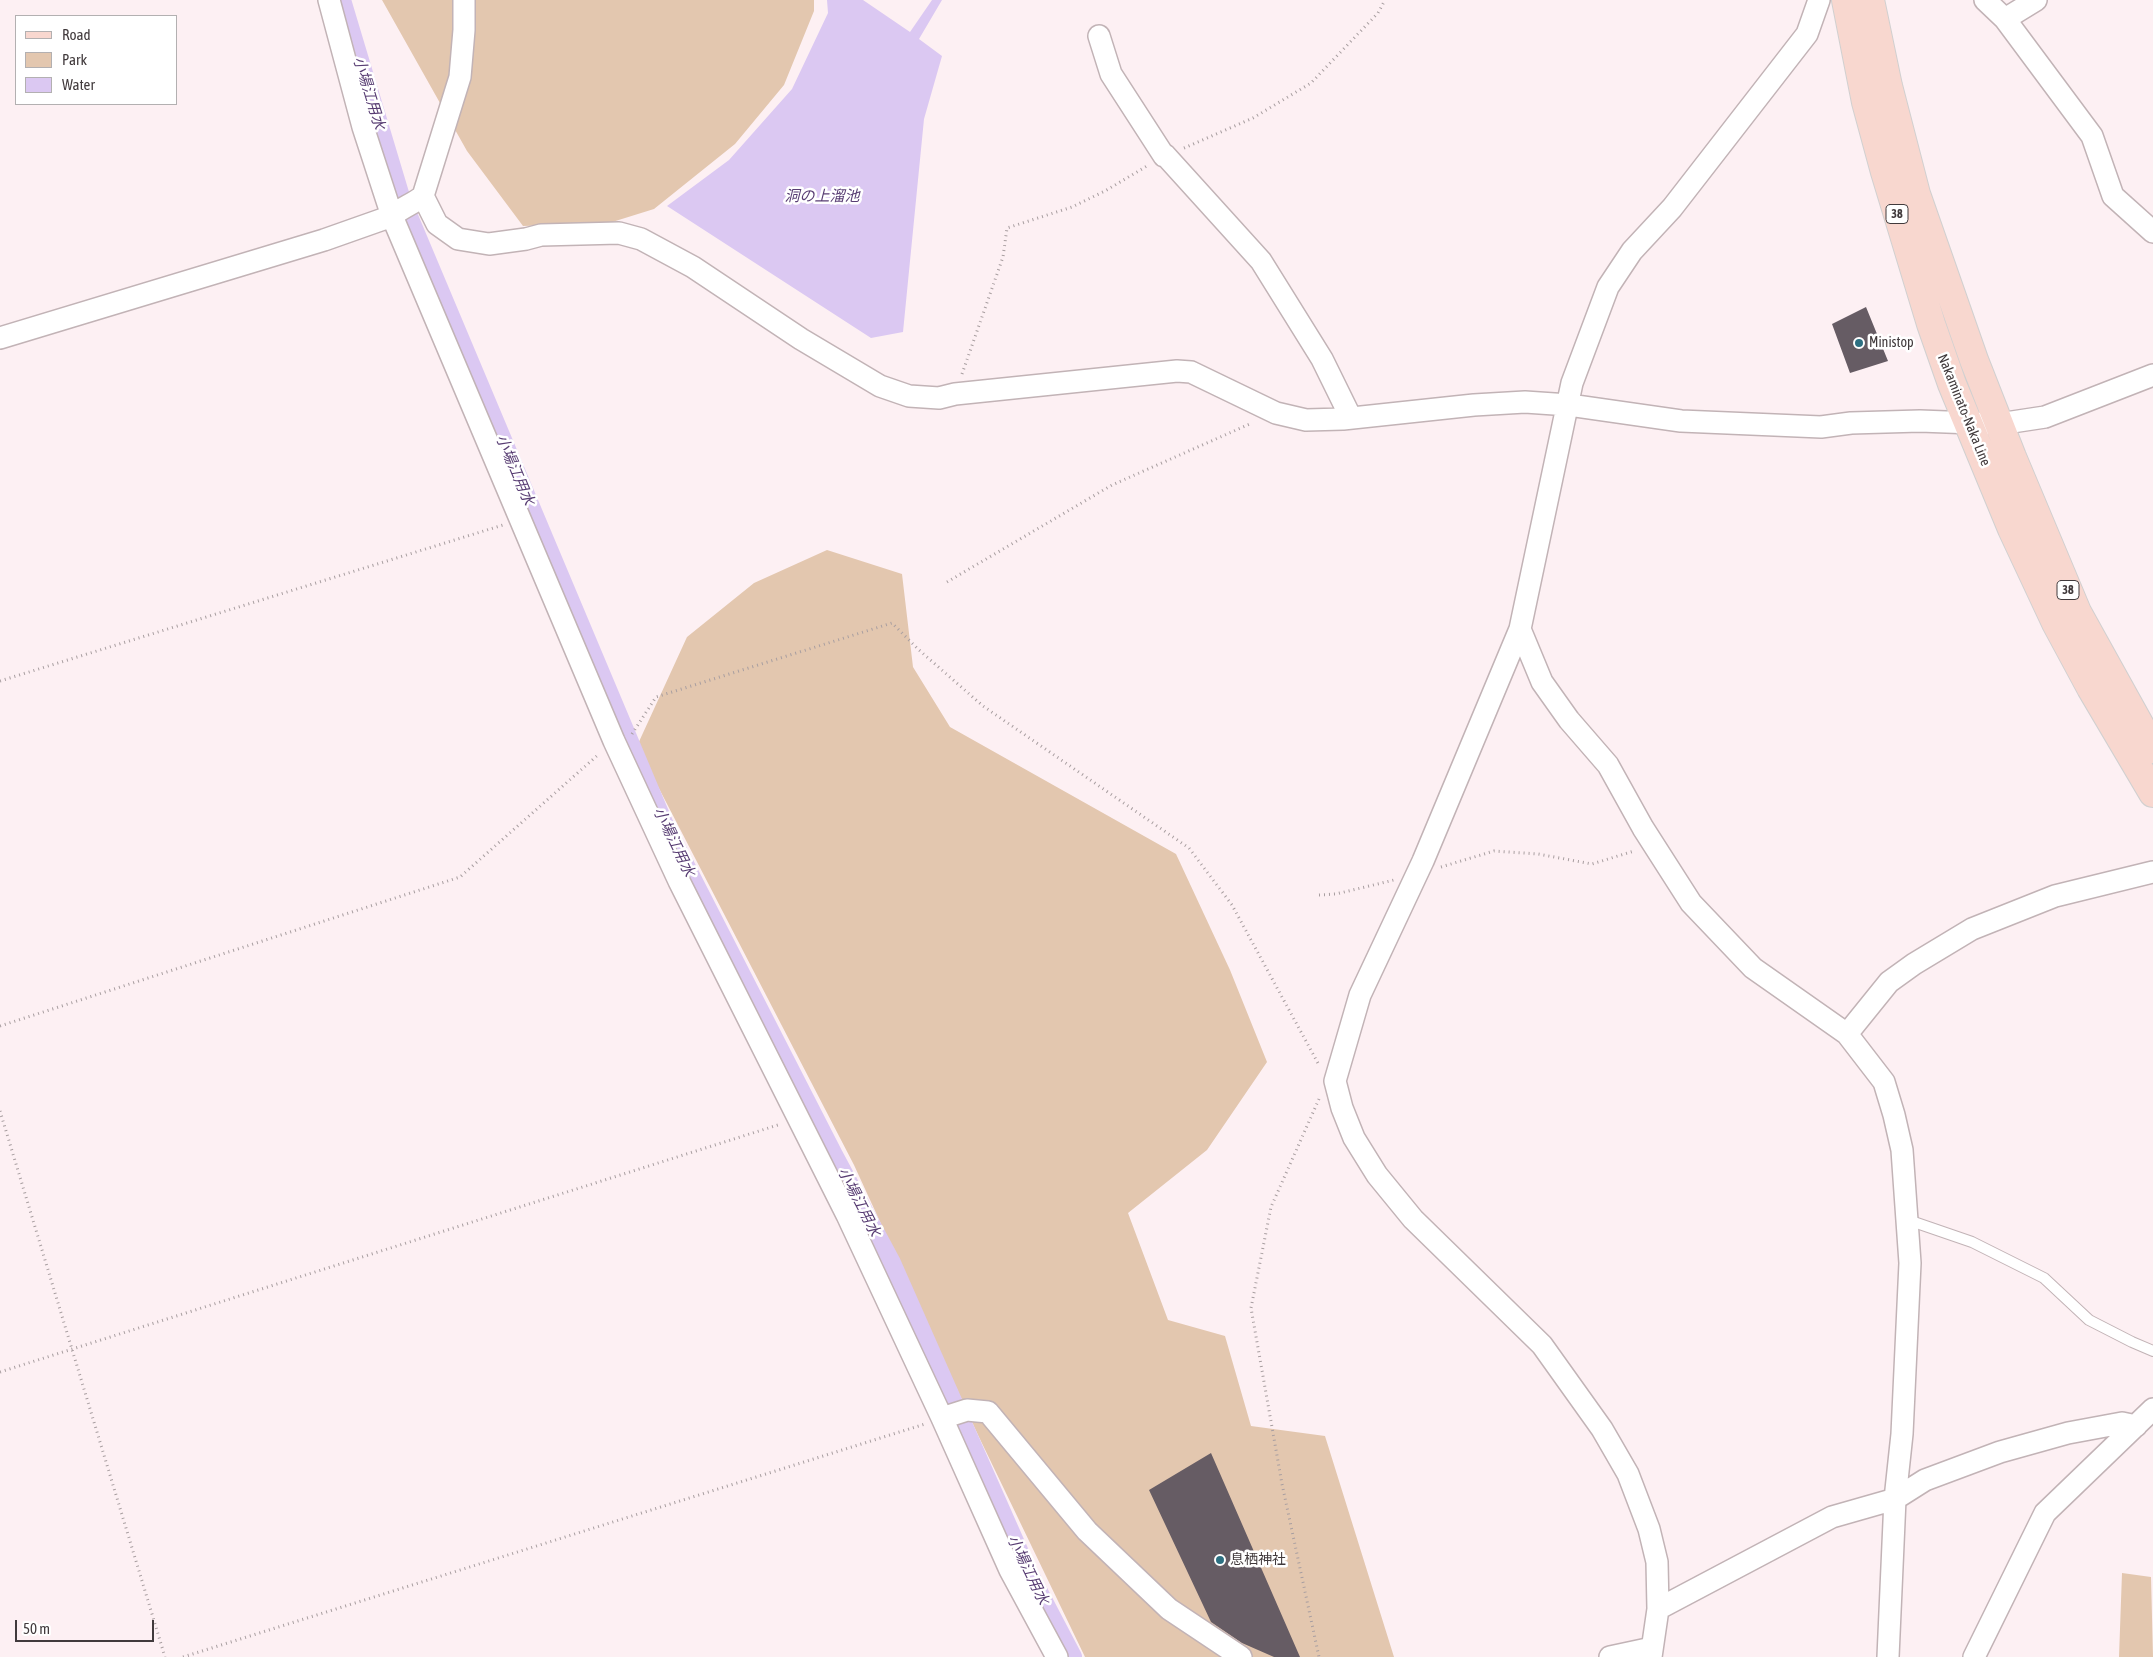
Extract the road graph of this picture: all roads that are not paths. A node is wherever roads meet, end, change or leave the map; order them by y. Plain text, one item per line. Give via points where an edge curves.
1 (329, 0) edge
2 (464, 0) edge
3 (1819, 0) edge
4 (1846, 0) edge
5 (1870, 0) edge
6 (1985, 0) edge
7 (2036, 0) edge
8 (2005, 19) junction
9 (1099, 36) dead end
10 (406, 207) junction
11 (2153, 232) edge
12 (0, 338) edge
13 (2153, 375) edge
14 (1568, 406) junction
15 (1351, 418) junction
16 (1968, 422) junction
17 (1999, 424) junction
18 (1520, 629) junction
19 (2153, 749) edge
20 (2153, 793) edge
21 (2153, 872) edge
22 (1847, 1034) junction
23 (1908, 1220) junction
24 (2153, 1351) edge
25 (2153, 1409) edge
26 (954, 1415) junction
27 (2136, 1426) junction
28 (1894, 1499) junction
29 (1658, 1609) junction
30 (1652, 1652) edge
31 (1057, 1657) edge
32 (1240, 1657) edge
33 (1610, 1657) edge
34 (1888, 1657) edge
35 (1974, 1657) edge

1 - 10 street via 363,127
2 - 10 street via 460,77
3 - 14 street via 1807,34 1672,208 1632,251 1608,287 1572,383
4 - 16 main road, Nakaminato-Naka Line / 38 via 1866,102 1885,172 1931,324
5 - 17 main road, Nakaminato-Naka Line / 38 via 1916,194 1957,316
6 - 8 street
7 - 8 street
8 - 11 street via 2092,136 2113,196
9 - 15 street via 1111,74 1164,156 1261,262 1322,359
10 - 12 street via 324,240
10 - 15 street via 458,239 489,244 541,235 619,233 641,239 693,267 801,339 880,386 909,396 939,398 1177,371 1191,372 1276,413 1306,420
10 - 26 street via 521,520 623,737 678,881
13 - 17 street via 2046,418
14 - 15 street via 1525,402
14 - 16 street via 1682,421 1821,428 1851,423 1920,420
14 - 18 street
16 - 17 street
16 - 20 main road, Nakaminato-Naka Line / 38 via 2012,529 2056,623
17 - 19 main road, Nakaminato-Naka Line / 38 via 2077,612
18 - 22 street via 1542,682 1569,720 1608,765 1691,903 1753,968
18 - 29 street via 1417,874 1360,995 1331,1080 1354,1138 1377,1175 1414,1219 1542,1345 1602,1429 1628,1474 1650,1529 1657,1562
21 - 22 street via 2055,896 1972,929 1889,982
22 - 23 street via 1884,1082 1902,1150
23 - 24 lane via 1972,1242 2044,1278 2089,1320
23 - 28 street via 1910,1263 1903,1424
25 - 27 street
26 - 31 street via 1010,1570
26 - 32 street via 988,1412 1087,1531 1169,1609
27 - 28 street via 2122,1423 2068,1433 2000,1452 1925,1480
27 - 35 street via 2045,1513
28 - 29 street via 1832,1516
28 - 34 street
29 - 30 street
30 - 33 street

